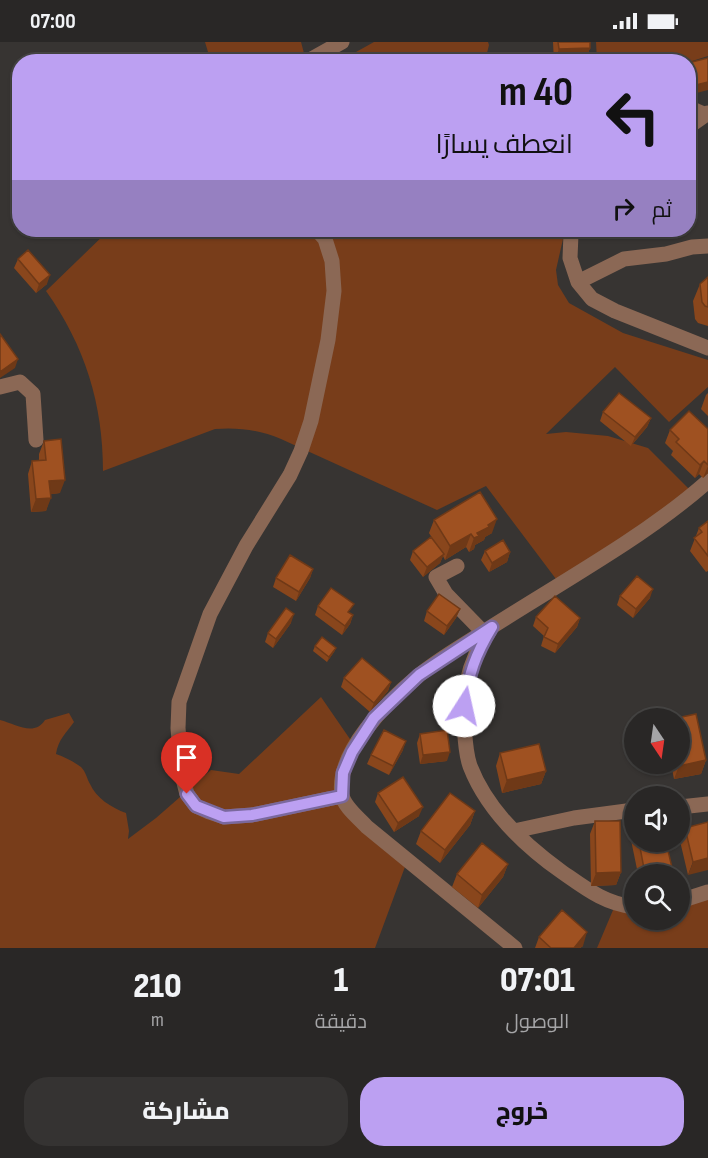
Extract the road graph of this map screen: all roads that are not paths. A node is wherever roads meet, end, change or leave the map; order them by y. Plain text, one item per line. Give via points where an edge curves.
1 (342, 42) edge
2 (320, 54) edge
3 (322, 237) edge
4 (571, 237) edge
5 (708, 246) edge
6 (578, 282) junction
7 (708, 348) edge
8 (0, 387) edge
9 (36, 440) dead end
10 (708, 481) edge
11 (457, 566) dead end
12 (487, 629) junction
13 (342, 796) junction
14 (708, 804) edge
15 (690, 806) edge
16 (624, 811) edge
17 (514, 831) junction
18 (708, 892) edge
19 (690, 898) edge
20 (624, 906) edge
21 (514, 948) edge

1 - 2 street
3 - 13 street via 332,261 334,291 311,421 290,475 210,614 179,702 178,728 187,794 196,806 209,812 224,817 252,815
4 - 6 street via 570,258
5 - 6 street via 624,259
6 - 7 street via 592,298 615,310
8 - 9 street via 20,382 33,394
10 - 12 street via 625,543
11 - 12 street via 436,577 446,594
12 - 13 street via 419,675 374,718 343,773
12 - 17 street via 468,680 465,740 481,790
13 - 21 street via 367,827
14 - 15 street
16 - 17 street
17 - 20 street via 530,848 600,898
18 - 19 street

